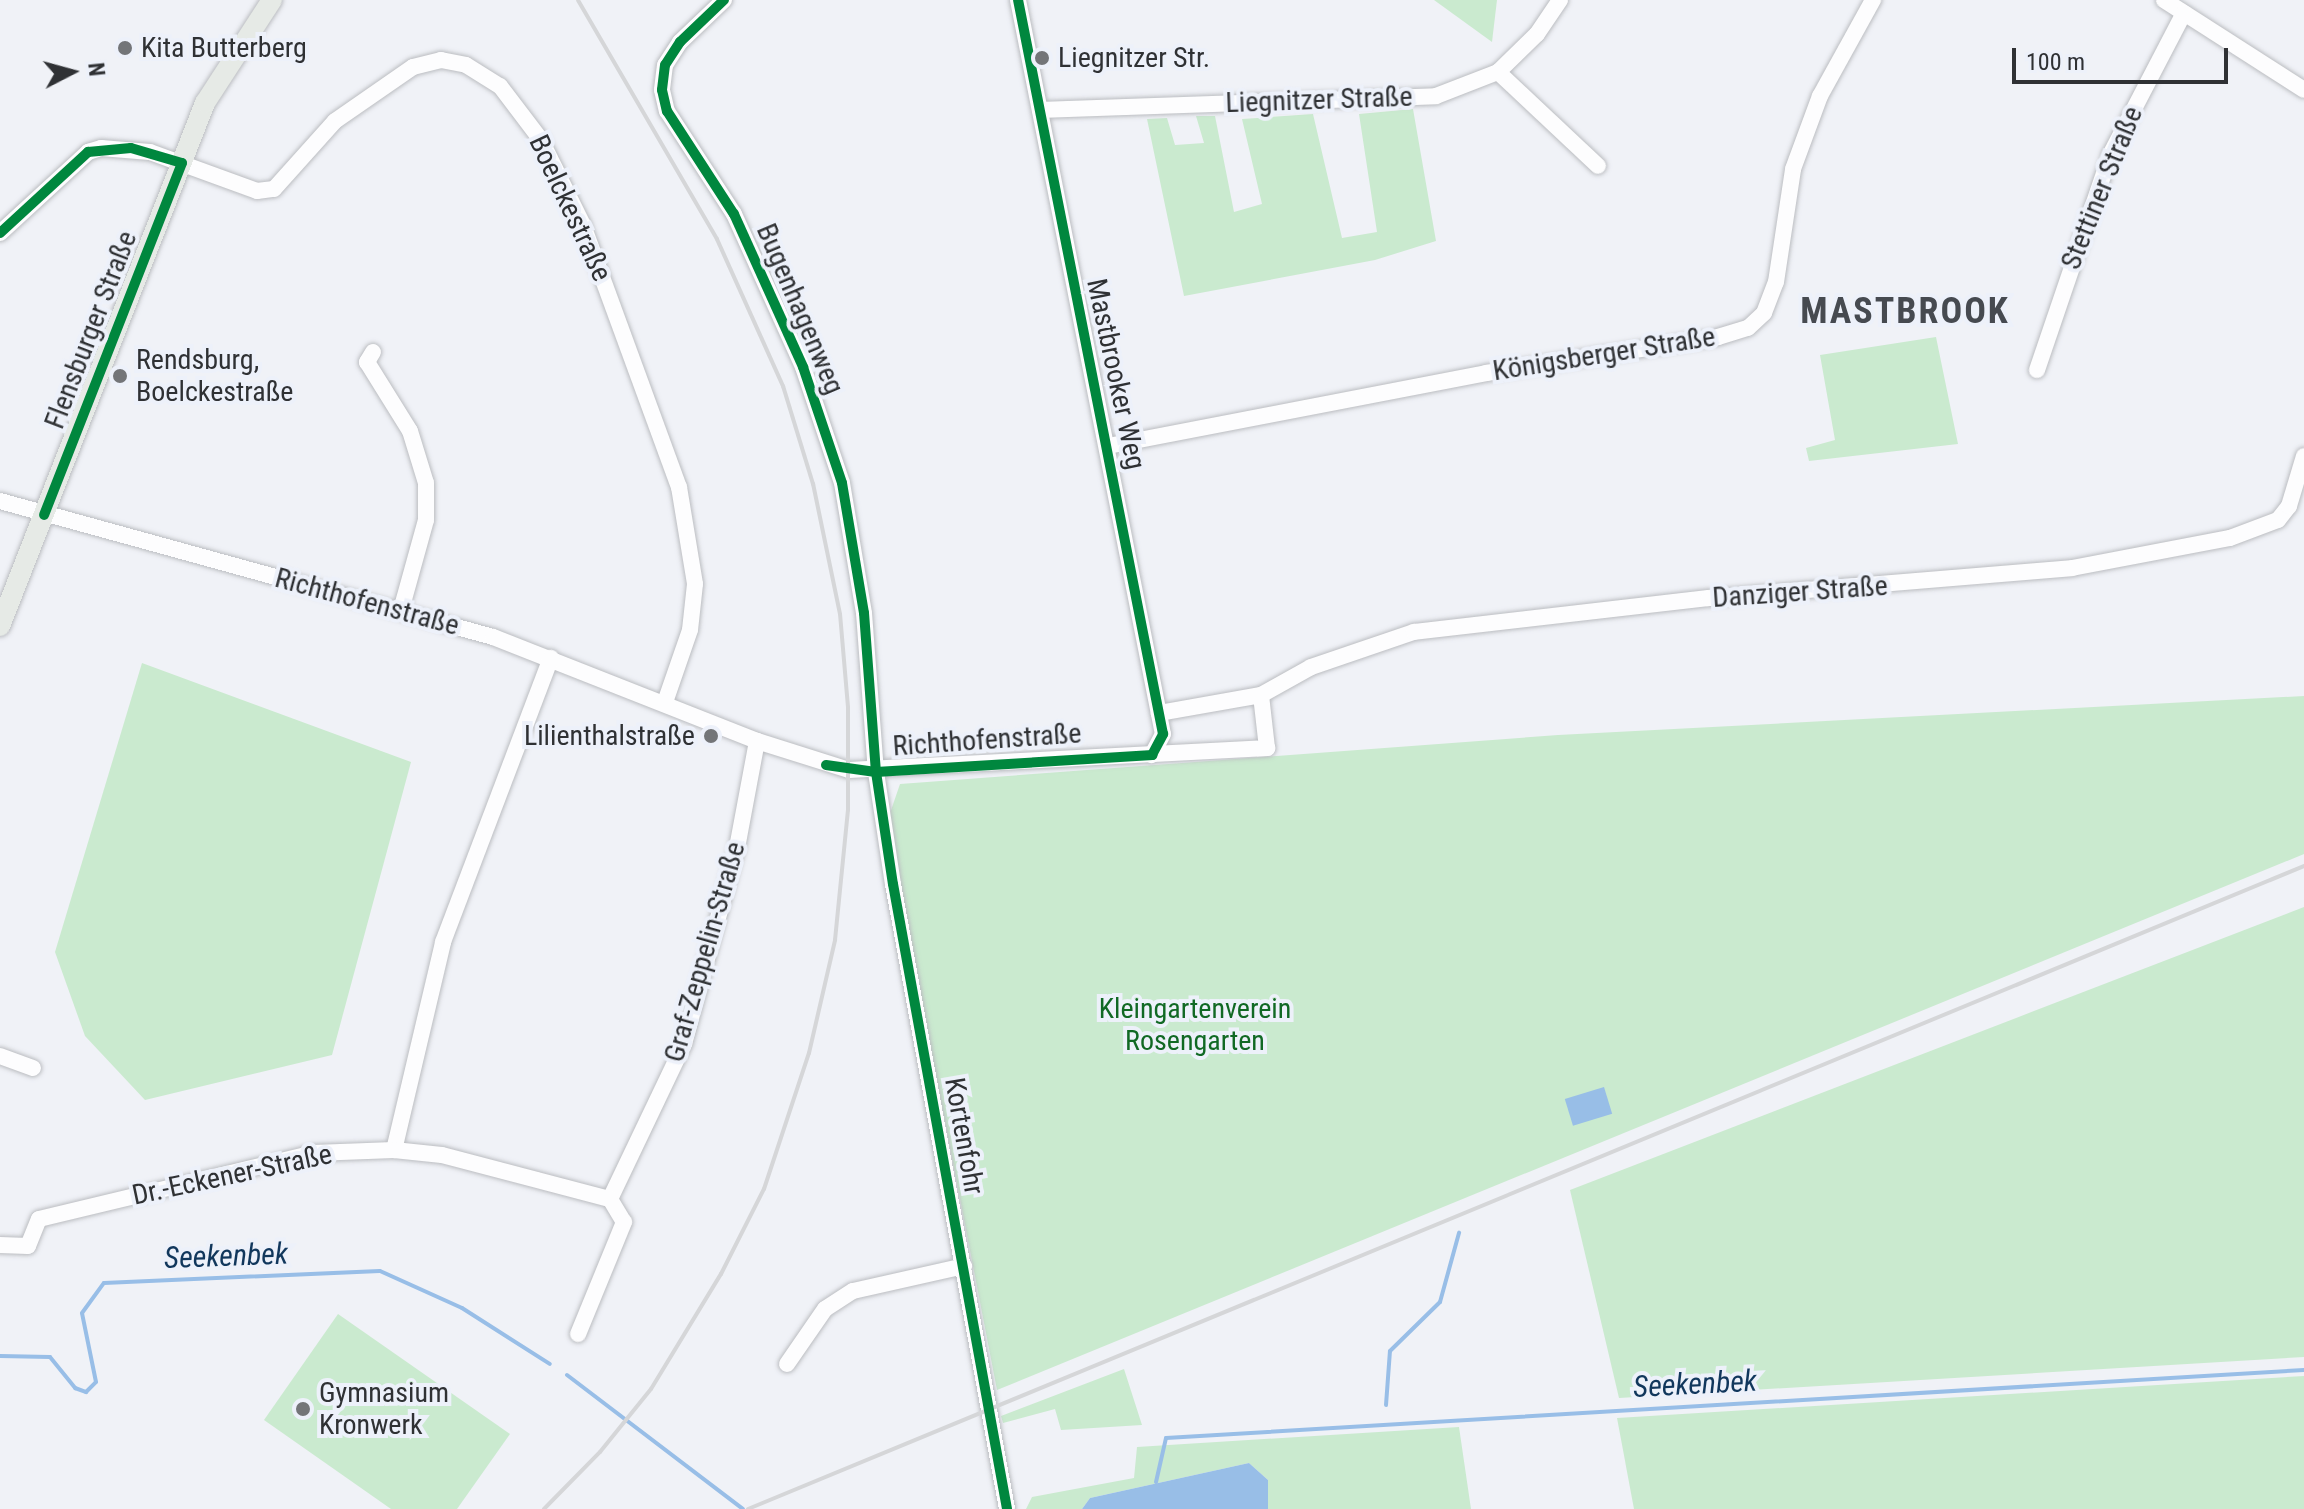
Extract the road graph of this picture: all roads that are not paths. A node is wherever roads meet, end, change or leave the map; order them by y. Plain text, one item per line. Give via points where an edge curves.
1 (272, 0) edge
2 (724, 0) edge
3 (1018, 0) edge
4 (1560, 0) edge
5 (1873, 0) edge
6 (2164, 0) edge
7 (2184, 13) junction
8 (1498, 72) junction
9 (2304, 90) edge
10 (1040, 110) junction
11 (182, 163) junction
12 (1598, 166) dead end
13 (0, 233) edge
14 (373, 352) dead end
15 (2037, 370) dead end
16 (1108, 446) junction
17 (2304, 456) edge
18 (0, 501) edge
19 (44, 515) junction
20 (401, 610) junction
21 (0, 626) edge
22 (551, 658) junction
23 (1261, 695) junction
24 (665, 702) junction
25 (1159, 713) junction
26 (757, 741) junction
27 (1152, 755) junction
28 (876, 772) junction
29 (0, 1056) edge
30 (33, 1068) dead end
31 (394, 1150) junction
32 (610, 1199) junction
33 (0, 1245) edge
34 (964, 1266) junction
35 (578, 1334) dead end
36 (787, 1364) dead end
37 (1007, 1509) edge

1 - 11 main road, Flensburger Straße via 218,77
2 - 28 street, Bugenhagenweg via 680,42 665,65 662,90 667,111 734,214 803,367 842,483 864,613
3 - 10 street, Mastbrooker Weg
4 - 8 street, Liegnitzer Straße via 1537,34
5 - 16 street, Königsberger Straße via 1814,110 1789,184 1776,282 1764,313 1748,328
6 - 7 street
7 - 9 street
7 - 15 street, Stettiner Straße via 2110,155
8 - 10 street, Liegnitzer Straße via 1436,96
8 - 12 street
10 - 16 street, Mastbrooker Weg
11 - 13 street, Boelckestraße via 131,148 88,152
11 - 19 main road, Flensburger Straße
11 - 24 street, Boelckestraße via 257,191 274,189 363,98 413,67 441,60 482,73 520,106 583,225 679,487 695,584 690,630
14 - 20 street via 367,362 410,431 426,483 426,520
16 - 25 street, Mastbrooker Weg
17 - 23 street, Danziger Straße via 2289,506 2278,520 2230,538 2072,568 1709,598 1414,632 1311,667
18 - 19 street
19 - 20 street, Richthofenstraße
19 - 21 main road, Flensburger Straße
20 - 22 street, Richthofenstraße
22 - 24 street, Richthofenstraße
22 - 31 street via 443,942
23 - 25 street, Danziger Straße
23 - 27 street via 1267,748
24 - 26 street, Richthofenstraße
25 - 27 street, Mastbrooker Weg via 1163,734
26 - 28 street, Richthofenstraße via 826,765
26 - 32 street, Graf-Zeppelin-Straße via 737,848 684,1044
27 - 28 street, Richthofenstraße
28 - 34 street, Kortenfohr
29 - 30 street
31 - 32 street, Dr.-Eckener-Straße via 442,1155
31 - 33 street, Dr.-Eckener-Straße via 314,1153 39,1219 28,1246
32 - 35 street via 624,1222
34 - 36 street via 853,1291 825,1309
34 - 37 street, Kortenfohr

